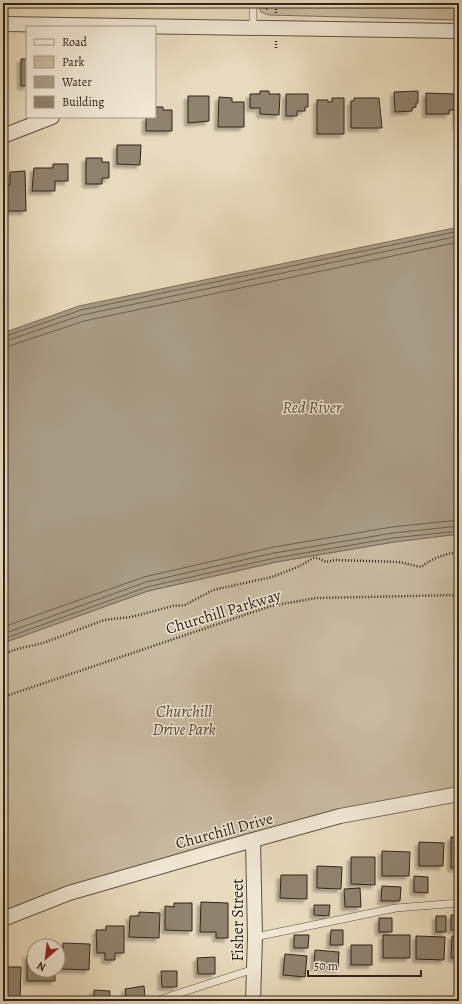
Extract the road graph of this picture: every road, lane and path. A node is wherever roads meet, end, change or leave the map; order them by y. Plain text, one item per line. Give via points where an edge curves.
1 (253, 3) edge
2 (275, 3) edge
3 (266, 9) dead end
4 (276, 13) dead end
5 (3, 24) edge
6 (107, 26) edge
7 (156, 27) edge
8 (253, 29) junction
9 (459, 31) edge
10 (49, 118) edge
11 (3, 136) edge
12 (459, 552) edge
13 (459, 595) edge
14 (3, 654) edge
15 (3, 697) edge
16 (459, 794) edge
17 (253, 840) junction
18 (459, 903) edge
19 (3, 919) edge
20 (255, 937) junction
21 (254, 969) junction
22 (155, 1001) edge
23 (253, 1001) edge

1 - 8 lane
2 - 3 path
2 - 4 path
5 - 6 street
7 - 8 street
8 - 9 street
10 - 11 street
12 - 14 path via 431,559 420,567 399,562 326,562 312,558 300,566 272,577 213,590 185,605 104,620 43,643
13 - 15 path, Churchill Parkway via 316,598 271,606
16 - 17 street, Churchill Drive via 340,816
17 - 19 street, Churchill Drive via 69,893
17 - 20 street, Fisher Street
18 - 20 lane via 396,908
20 - 21 street, Fisher Street
21 - 22 lane
21 - 23 street, Fisher Street

